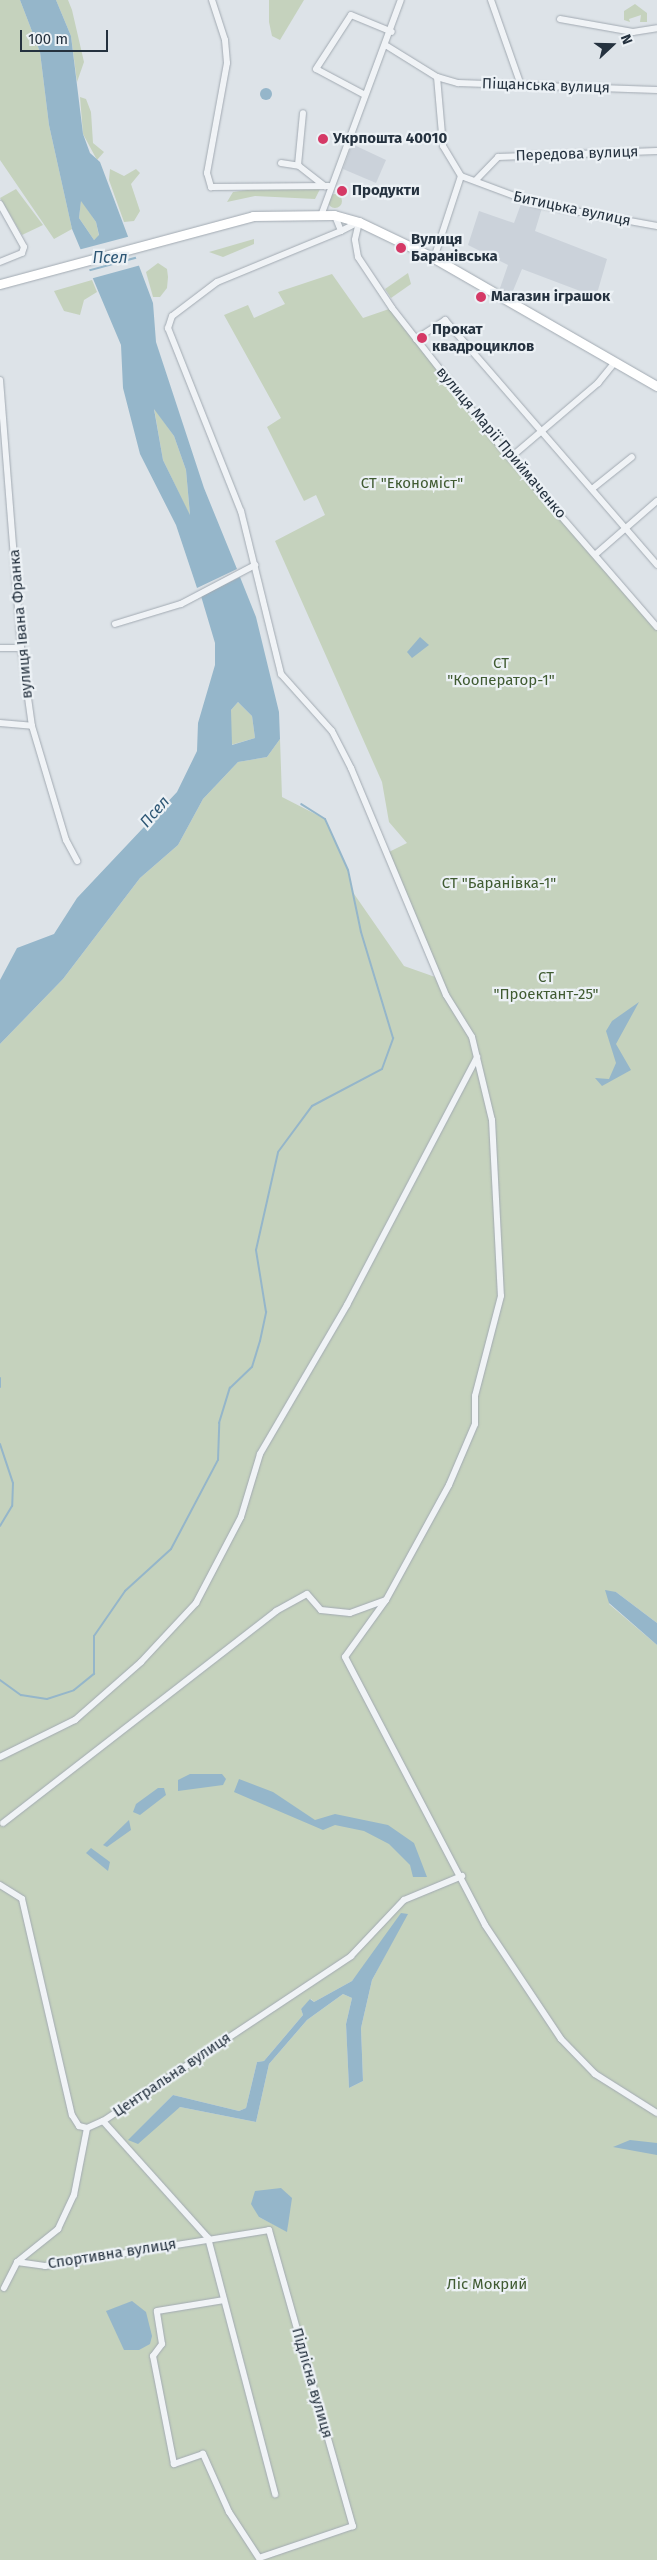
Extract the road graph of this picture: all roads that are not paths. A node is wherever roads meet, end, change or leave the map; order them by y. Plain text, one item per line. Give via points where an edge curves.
1 (212, 0) edge
2 (401, 0) edge
3 (492, 0) edge
4 (560, 19) dead end
5 (657, 28) edge
6 (392, 32) junction
7 (387, 46) junction
8 (437, 76) junction
9 (521, 85) junction
10 (657, 90) edge
11 (365, 95) junction
12 (303, 113) dead end
13 (657, 151) edge
14 (281, 164) dead end
15 (298, 165) junction
16 (461, 176) junction
17 (476, 180) junction
18 (327, 186) junction
19 (0, 204) edge
20 (322, 213) junction
21 (334, 215) junction
22 (359, 222) junction
23 (657, 226) edge
24 (342, 231) junction
25 (434, 258) junction
26 (0, 262) edge
27 (0, 284) edge
28 (416, 339) junction
29 (615, 362) junction
30 (0, 380) edge
31 (657, 386) edge
32 (543, 431) junction
33 (3, 439) edge
34 (632, 457) dead end
35 (510, 458) junction
36 (592, 488) junction
37 (657, 501) edge
38 (626, 528) junction
39 (596, 554) junction
40 (255, 565) junction
41 (657, 566) edge
42 (115, 624) dead end
43 (657, 627) edge
44 (0, 648) edge
45 (21, 648) junction
46 (0, 722) edge
47 (32, 726) junction
48 (77, 861) dead end
49 (477, 1057) junction
50 (386, 1600) junction
51 (0, 1757) edge
52 (3, 1823) dead end
53 (462, 1876) junction
54 (0, 1884) edge
55 (657, 2113) edge
56 (103, 2122) junction
57 (87, 2128) junction
58 (208, 2238) junction
59 (18, 2262) junction
60 (4, 2288) dead end
61 (224, 2300) junction
62 (275, 2494) dead end

1 - 18 street via 225,40 227,63 207,173 212,187
2 - 6 street
3 - 9 street
4 - 5 street via 633,32
6 - 7 street
6 - 11 street via 351,15 316,69
7 - 8 street, Піщанська вулиця
7 - 11 street
8 - 9 street, Піщанська вулиця via 458,83
8 - 16 street via 443,146
9 - 10 street, Піщанська вулиця
11 - 18 street
12 - 15 street
13 - 17 street, Передова вулиця via 498,157
14 - 15 street
15 - 18 street
16 - 17 street, Битицька вулиця
16 - 25 street
17 - 23 street, Битицька вулиця via 536,204
18 - 20 street
19 - 26 street via 24,247 22,253
20 - 21 main road
20 - 27 main road via 253,216
21 - 22 main road
21 - 24 street
22 - 24 street
22 - 25 main road
22 - 28 street, вулиця Марії Приймаченко via 355,240 358,257
24 - 40 street via 217,282 172,316 168,328 241,511
25 - 29 main road
28 - 32 street via 445,320
28 - 35 street, вулиця Марії Приймаченко
29 - 31 main road
29 - 32 street
30 - 33 street, вулиця Івана Франка
32 - 35 street
32 - 36 street
33 - 45 street, вулиця Івана Франка
34 - 36 street
35 - 39 street, вулиця Марії Приймаченко
36 - 38 street
37 - 38 street
38 - 39 street
38 - 41 street
39 - 43 street, вулиця Марії Приймаченко
40 - 42 street via 181,604
40 - 49 street via 281,674 332,731 351,768 446,995 472,1037
44 - 45 street
45 - 47 street, вулиця Івана Франка
46 - 47 street
47 - 48 street, вулиця Івана Франка via 66,840
49 - 50 street via 492,1120 500,1296 476,1396 475,1424 449,1485
49 - 51 street via 347,1305 260,1454 241,1517 196,1603 141,1662 75,1720
50 - 52 street via 350,1613 321,1610 307,1594 276,1611
50 - 53 street via 345,1656
53 - 55 street via 485,1925 561,2039 595,2074
53 - 56 street, Центральна вулиця via 404,1900 351,1956
54 - 57 street via 22,1899 72,2115 80,2126
56 - 57 street
56 - 58 street, Центральна вулиця
57 - 59 street, Спортивна вулиця via 74,2195 58,2229
58 - 59 street, Спортивна вулиця via 46,2266
58 - 61 street, Центральна вулиця
58 - 61 street, Підлісна вулиця via 269,2230 353,2526 259,2558 229,2512 203,2454 174,2464 154,2356 162,2344 157,2311
59 - 60 street, Спортивна вулиця
61 - 62 street, Центральна вулиця

